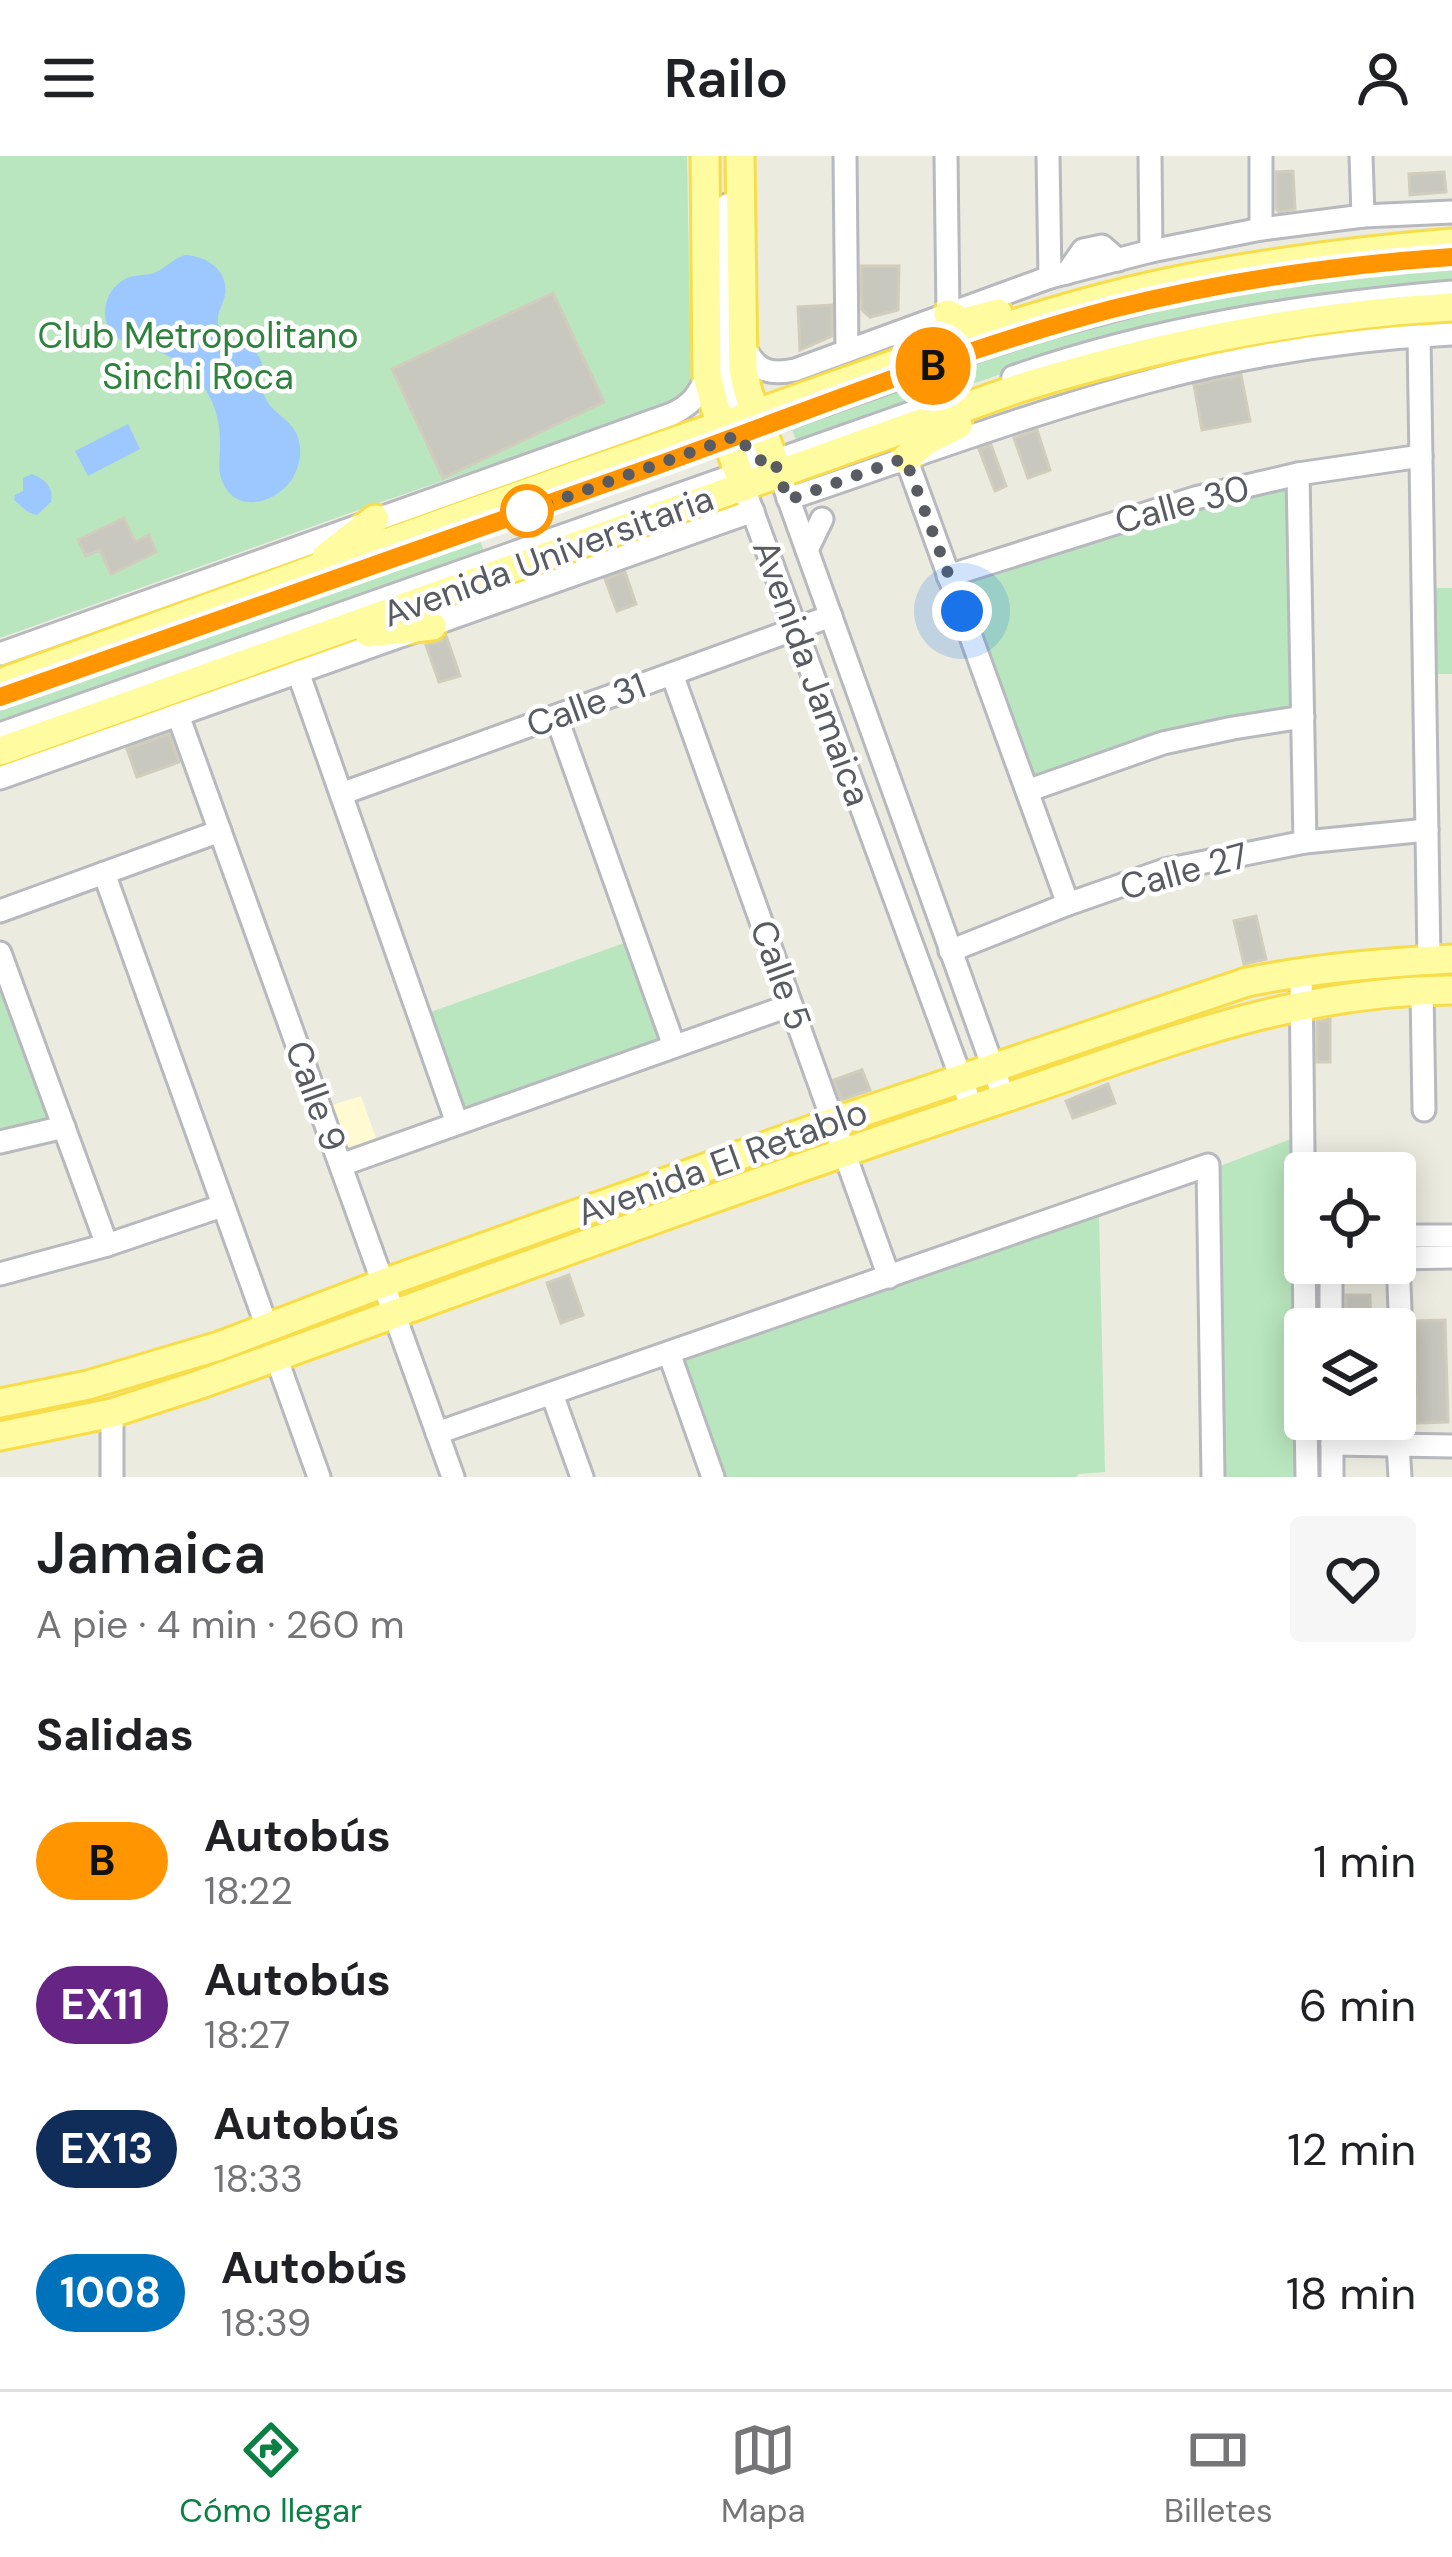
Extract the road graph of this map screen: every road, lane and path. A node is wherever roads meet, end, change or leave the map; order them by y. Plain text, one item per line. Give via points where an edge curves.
1 (704, 156) edge
2 (728, 156) edge
3 (740, 156) edge
4 (845, 156) edge
5 (946, 156) edge
6 (1048, 156) edge
7 (1150, 156) edge
8 (1261, 156) edge
9 (1361, 156) edge
10 (1452, 212) edge
11 (1363, 216) junction
12 (1261, 229) junction
13 (1452, 233) edge
14 (1452, 243) edge
15 (1422, 246) junction
16 (1150, 251) junction
17 (1452, 257) edge
18 (1058, 275) junction
19 (1452, 292) edge
20 (1073, 307) junction
21 (1452, 307) edge
22 (947, 314) junction
23 (1452, 334) edge
24 (1419, 336) junction
25 (742, 343) junction
26 (847, 350) junction
27 (707, 375) junction
28 (1019, 388) junction
29 (740, 427) junction
30 (1421, 456) junction
31 (905, 458) junction
32 (1298, 474) junction
33 (763, 481) junction
34 (840, 482) junction
35 (375, 519) junction
36 (807, 550) junction
37 (307, 573) junction
38 (948, 576) junction
39 (831, 616) junction
40 (432, 626) junction
41 (796, 629) junction
42 (311, 640) junction
43 (0, 654) edge
44 (845, 656) junction
45 (810, 668) junction
46 (298, 673) junction
47 (672, 674) junction
48 (0, 683) edge
49 (0, 698) edge
50 (178, 716) junction
51 (556, 716) junction
52 (1303, 717) junction
53 (0, 734) edge
54 (0, 751) edge
55 (0, 778) edge
56 (1027, 791) junction
57 (341, 794) junction
58 (1427, 830) junction
59 (220, 831) junction
60 (1305, 842) junction
61 (104, 873) junction
62 (1068, 904) junction
63 (0, 911) edge
64 (950, 951) junction
65 (0, 953) edge
66 (1441, 960) edge
67 (1300, 971) junction
68 (1452, 990) edge
69 (1422, 991) junction
70 (791, 1004) junction
71 (1302, 1004) junction
72 (674, 1046) junction
73 (993, 1067) junction
74 (961, 1078) junction
75 (1004, 1098) junction
76 (972, 1108) junction
77 (1424, 1110) dead end
78 (833, 1122) junction
79 (457, 1124) junction
80 (64, 1127) junction
81 (0, 1142) edge
82 (1303, 1152) edge
83 (844, 1153) junction
84 (341, 1165) junction
85 (222, 1206) junction
86 (1452, 1235) edge
87 (106, 1245) junction
88 (1416, 1245) edge
89 (1416, 1253) edge
90 (1452, 1257) edge
91 (0, 1274) edge
92 (890, 1276) junction
93 (384, 1283) junction
94 (395, 1313) junction
95 (267, 1328) junction
96 (669, 1353) junction
97 (277, 1357) junction
98 (552, 1394) junction
99 (0, 1403) edge
100 (112, 1413) junction
101 (437, 1433) junction
102 (0, 1436) edge
103 (1306, 1440) edge
104 (1332, 1440) edge
105 (1332, 1444) junction
106 (1399, 1445) junction
107 (1452, 1446) edge
108 (112, 1477) edge
109 (319, 1477) edge
110 (453, 1477) edge
111 (581, 1477) edge
112 (713, 1477) edge
113 (1213, 1477) edge
114 (1306, 1477) edge
115 (1332, 1477) edge
116 (1400, 1477) edge

1 - 27 main road, Avenida Jamaica
2 - 29 street via 719,349 722,385
3 - 25 main road, Avenida Jamaica
4 - 26 street
5 - 22 street
6 - 18 street
7 - 16 street
8 - 12 street
9 - 11 street
10 - 11 street
11 - 12 street
12 - 16 street
13 - 15 main road
14 - 15 main road, Avenida Universitaria
15 - 20 main road, Avenida Universitaria via 1260,266
16 - 18 street
17 - 29 street via 1296,272 1144,302
18 - 22 street
19 - 33 street via 1181,329 1050,364
20 - 22 main road via 1031,304 963,322
20 - 29 main road, Avenida Universitaria
21 - 28 main road, Avenida Universitaria via 1310,320
22 - 26 street
23 - 24 street, Avenida Universitaria
24 - 30 street
24 - 31 street, Avenida Universitaria via 1159,378
25 - 26 street via 751,361 778,374
25 - 29 main road, Avenida Jamaica
27 - 29 main road, Avenida Jamaica
27 - 35 street via 688,406 671,414
28 - 31 main road
28 - 33 main road, Avenida Universitaria
29 - 33 main road, Avenida Jamaica
29 - 37 main road, Avenida Universitaria
29 - 49 street
30 - 32 street, Calle 30
30 - 58 street
31 - 34 street, Avenida Universitaria
31 - 38 street
32 - 38 street, Calle 30 via 1138,514
32 - 52 street
33 - 34 street, Avenida Universitaria
33 - 36 street, Avenida Jamaica
33 - 40 street, Avenida Universitaria
33 - 41 street, Avenida Jamaica
33 - 42 main road, Avenida Universitaria
33 - 53 street
34 - 36 street
35 - 37 main road
35 - 43 street
36 - 39 street, Avenida Jamaica
37 - 48 main road, Avenida Universitaria
38 - 56 street
39 - 41 street, Calle 31
39 - 44 street, Avenida Jamaica
40 - 42 main road
40 - 46 street, Avenida Universitaria
41 - 45 street, Avenida Jamaica
41 - 47 street, Calle 31
42 - 54 main road, Avenida Universitaria
44 - 45 street
44 - 64 street, Avenida Jamaica
45 - 74 street, Avenida Jamaica
46 - 50 street, Avenida Universitaria
46 - 57 street
47 - 51 street, Calle 31
47 - 70 street, Calle 5
50 - 55 street, Avenida Universitaria
50 - 59 street, Calle 9
51 - 57 street, Calle 31
51 - 72 street
52 - 56 street via 1163,743
52 - 60 street
56 - 62 street
57 - 79 street
58 - 60 street, Calle 27
58 - 66 street
59 - 61 street
59 - 84 street, Calle 9
60 - 62 street, Calle 27 via 1165,870
61 - 63 street
61 - 85 street
62 - 64 street, Calle 27
64 - 73 street, Avenida Jamaica
65 - 80 street
66 - 67 main road, Avenida El Retablo
67 - 71 street
67 - 73 main road, Avenida El Retablo
68 - 69 main road, Avenida El Retablo
69 - 71 main road, Avenida El Retablo
69 - 77 street
70 - 72 street
70 - 78 street, Calle 5
71 - 75 main road, Avenida El Retablo
71 - 82 street
72 - 79 street
73 - 74 main road, Avenida El Retablo
73 - 75 street, Avenida Jamaica
74 - 76 street, Avenida Jamaica
74 - 78 main road, Avenida El Retablo
75 - 76 main road, Avenida El Retablo
76 - 83 main road, Avenida El Retablo
78 - 83 street, Calle 5
78 - 93 main road, Avenida El Retablo
79 - 84 street
80 - 81 street
80 - 87 street
83 - 92 street, Calle 5
83 - 94 main road, Avenida El Retablo
84 - 93 street, Calle 9
85 - 87 street
85 - 95 street
86 - 88 street
87 - 91 street
89 - 90 street
92 - 96 street
92 - 113 street via 1208,1165
93 - 94 street, Calle 9
93 - 95 main road, Avenida El Retablo
94 - 97 main road, Avenida El Retablo
94 - 101 street, Calle 9
95 - 99 main road, Avenida El Retablo via 143,1371
96 - 98 street
96 - 112 street
97 - 100 main road, Avenida El Retablo
97 - 109 street
98 - 101 street
98 - 111 street
100 - 102 main road, Avenida El Retablo
100 - 108 street
101 - 110 street, Calle 9
103 - 114 street
104 - 105 street
105 - 106 street
105 - 115 street
106 - 107 street
106 - 116 street

